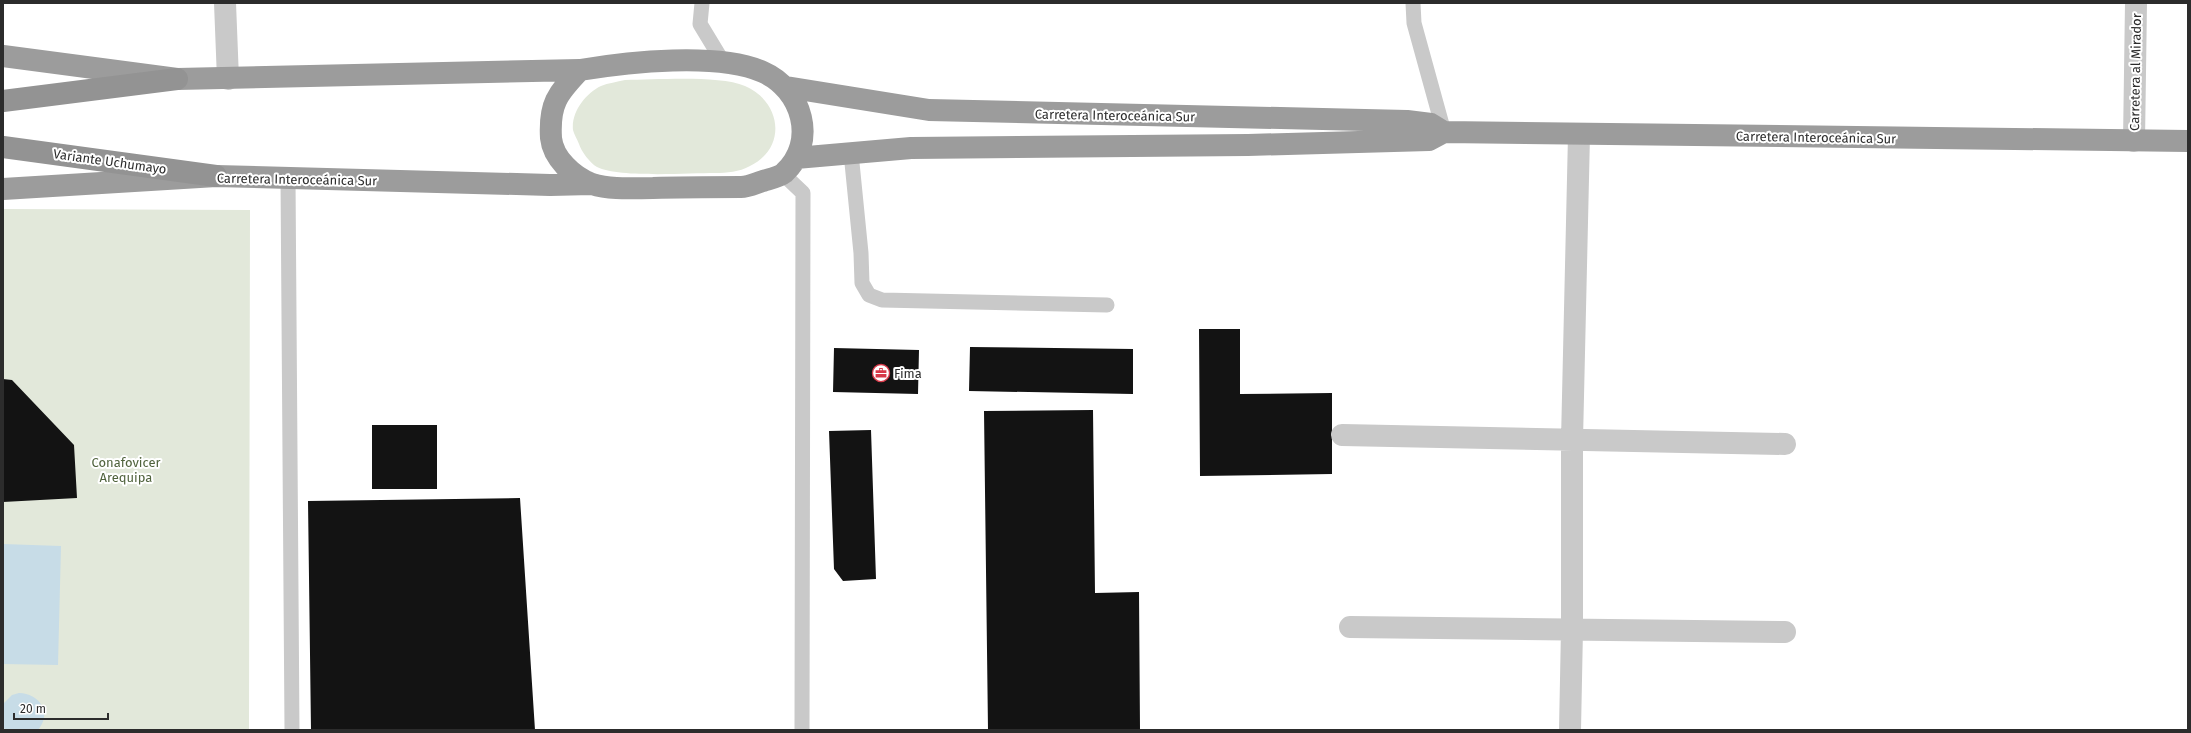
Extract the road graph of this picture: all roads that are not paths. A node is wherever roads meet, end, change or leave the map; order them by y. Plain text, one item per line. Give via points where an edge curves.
1 (224, 3) edge
2 (702, 3) edge
3 (1413, 3) edge
4 (2136, 3) edge
5 (3, 56) edge
6 (723, 62) junction
7 (580, 70) junction
8 (177, 79) junction
9 (228, 80) junction
10 (786, 87) junction
11 (3, 101) edge
12 (1444, 132) junction
13 (1579, 135) junction
14 (2134, 141) junction
15 (2188, 141) edge
16 (3, 147) edge
17 (851, 153) junction
18 (789, 166) junction
19 (216, 176) junction
20 (288, 178) junction
21 (592, 184) junction
22 (3, 189) edge
23 (1107, 305) dead end
24 (1342, 435) dead end
25 (1572, 440) junction
26 (1785, 444) dead end
27 (1350, 627) dead end
28 (1572, 629) junction
29 (1785, 632) dead end
30 (292, 730) edge
31 (802, 730) edge
32 (1570, 730) edge

1 - 9 street
2 - 6 lane via 700,24
3 - 12 lane via 1414,23
4 - 14 street, Carretera al Mirador
5 - 8 highway
6 - 7 highway via 626,62
6 - 10 highway via 763,72
7 - 9 highway
7 - 21 highway via 561,90 550,116 552,145 567,169
8 - 9 highway
8 - 11 highway
10 - 12 highway, Carretera Interoceánica Sur via 929,110 1407,121 1431,124
10 - 18 highway via 801,111 802,139
12 - 13 highway, Carretera Interoceánica Sur
12 - 17 highway, Carretera Interoceánica Sur via 1429,140 1248,145 911,148
13 - 14 highway, Carretera Interoceánica Sur
13 - 25 street
14 - 15 highway, Carretera Interoceánica Sur
16 - 19 highway, Variante Uchumayo
17 - 18 highway, Carretera Interoceánica Sur
17 - 23 lane via 862,283 869,295 882,300
18 - 21 highway, Carretera Interoceánica Sur via 746,187 624,188
18 - 31 lane via 803,193
19 - 20 highway, Carretera Interoceánica Sur
19 - 22 highway, Carretera Interoceánica Sur
20 - 21 highway, Carretera Interoceánica Sur
20 - 30 lane
24 - 25 street
25 - 26 street
25 - 28 street
27 - 28 street
28 - 29 street
28 - 32 street

